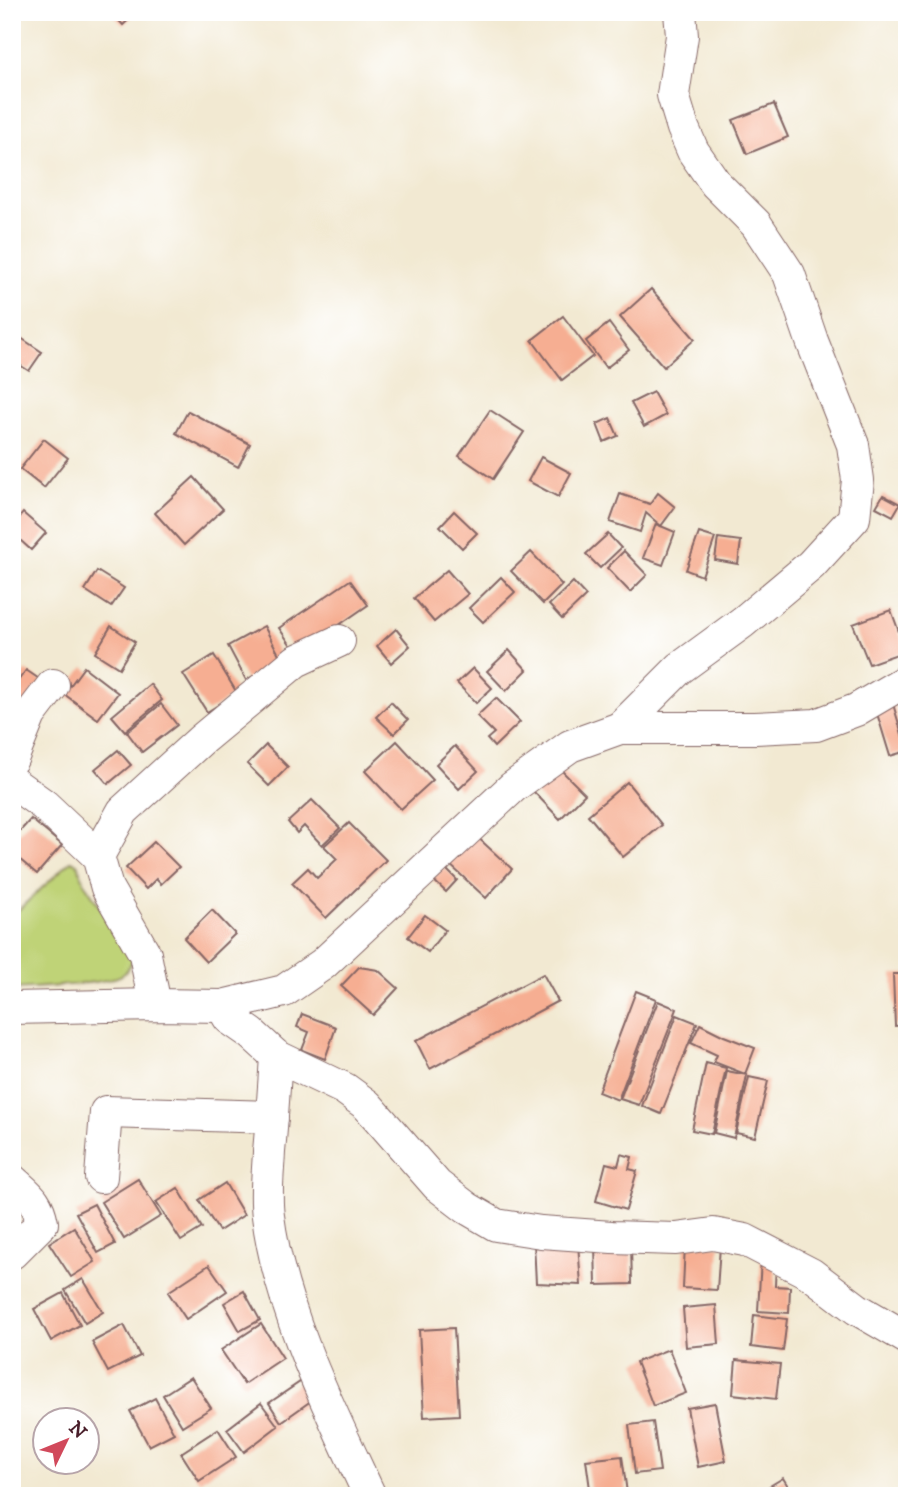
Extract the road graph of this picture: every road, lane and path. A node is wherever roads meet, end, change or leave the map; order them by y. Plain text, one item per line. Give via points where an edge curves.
1 (680, 12) edge
2 (339, 642) dead end
3 (907, 680) edge
4 (54, 685) dead end
5 (620, 728) junction
6 (12, 759) edge
7 (12, 782) edge
8 (98, 856) junction
9 (155, 1005) junction
10 (222, 1006) junction
11 (12, 1008) edge
12 (276, 1056) junction
13 (272, 1117) junction
14 (101, 1177) dead end
15 (12, 1180) edge
16 (12, 1253) edge
17 (907, 1338) edge
18 (370, 1496) edge

1 - 5 street via 682,36 673,95 683,128 716,184 756,224 789,274 853,444 858,480 854,518 811,565 680,668
2 - 8 street via 296,661 201,740 123,811
3 - 5 street via 856,710 816,725
4 - 6 street via 30,715
5 - 10 street via 570,746 513,787 314,971 284,991
7 - 8 street
8 - 9 street via 107,888 145,954
9 - 10 street
9 - 11 street
10 - 12 street via 229,1018
12 - 13 street
12 - 17 street via 345,1089 367,1105 437,1185 496,1224 612,1237 676,1239 713,1234 745,1240 811,1274 857,1309
13 - 14 street via 106,1112
13 - 18 street via 267,1213 275,1262 300,1336
15 - 16 street via 32,1198 42,1223

